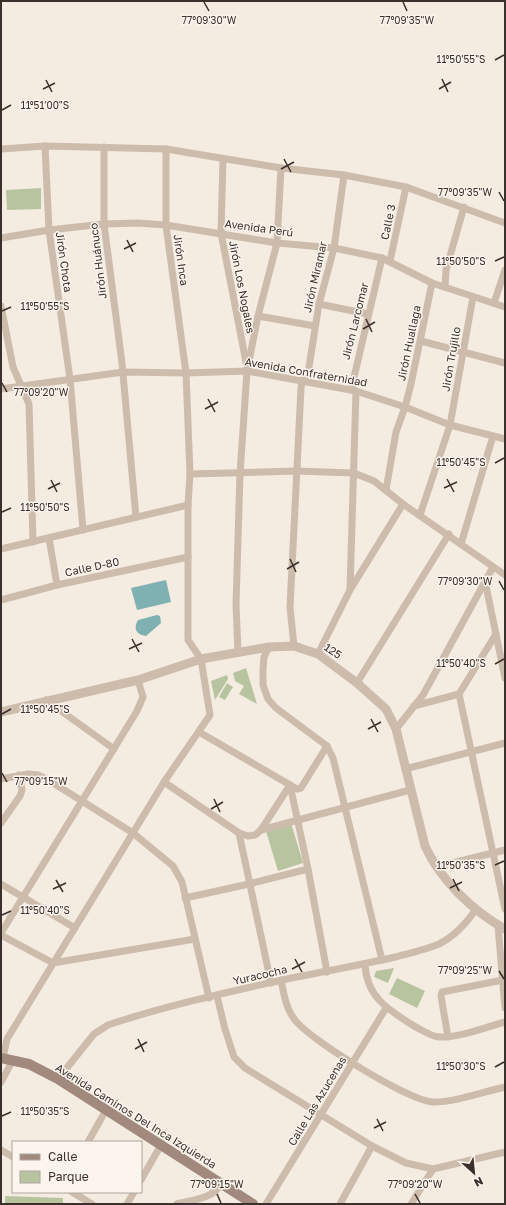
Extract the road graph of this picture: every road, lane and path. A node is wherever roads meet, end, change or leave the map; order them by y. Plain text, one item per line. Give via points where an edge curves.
1 (45, 146) junction
2 (104, 147) junction
3 (1, 149) edge
4 (166, 149) junction
5 (223, 159) junction
6 (281, 168) junction
7 (344, 175) junction
8 (406, 187) junction
9 (464, 207) junction
10 (505, 223) edge
11 (104, 224) junction
12 (166, 225) junction
13 (48, 230) junction
14 (221, 233) junction
15 (1, 238) edge
16 (277, 243) junction
17 (334, 248) junction
18 (382, 258) junction
19 (390, 261) junction
20 (505, 270) edge
21 (432, 283) junction
22 (445, 287) junction
23 (473, 297) junction
24 (494, 303) junction
25 (319, 304) junction
26 (1, 306) edge
27 (505, 307) edge
28 (368, 314) junction
29 (258, 316) junction
30 (315, 326) junction
31 (421, 341) junction
32 (463, 352) junction
33 (505, 363) edge
34 (248, 371) junction
35 (123, 372) junction
36 (186, 373) junction
37 (70, 379) junction
38 (302, 382) junction
39 (20, 386) junction
40 (1, 389) edge
41 (354, 390) junction
42 (405, 407) junction
43 (450, 425) junction
44 (493, 436) junction
45 (505, 440) edge
46 (296, 471) junction
47 (354, 473) junction
48 (190, 474) junction
49 (240, 474) junction
50 (386, 490) junction
51 (403, 504) junction
52 (188, 505) junction
53 (420, 515) junction
54 (136, 517) junction
55 (83, 530) junction
56 (449, 534) junction
57 (49, 538) junction
58 (33, 542) junction
59 (461, 544) junction
60 (1, 549) edge
61 (188, 557) junction
62 (493, 567) junction
63 (505, 575) edge
64 (485, 581) junction
65 (57, 585) junction
66 (350, 590) junction
67 (1, 600) edge
68 (496, 634) junction
69 (294, 646) junction
70 (269, 647) junction
71 (238, 653) junction
72 (318, 654) junction
73 (201, 659) junction
74 (505, 678) edge
75 (138, 680) junction
76 (357, 683) junction
77 (459, 694) junction
78 (46, 700) junction
79 (414, 706) junction
80 (1, 712) edge
81 (396, 729) junction
82 (199, 732) junction
83 (505, 743) edge
84 (327, 746) junction
85 (114, 748) junction
86 (470, 752) junction
87 (405, 768) junction
88 (19, 774) junction
89 (1, 779) edge
90 (164, 782) junction
91 (290, 785) junction
92 (410, 790) junction
93 (82, 801) junction
94 (345, 807) junction
95 (298, 820) junction
96 (1, 823) edge
97 (261, 830) junction
98 (133, 833) junction
99 (239, 833) junction
100 (505, 850) edge
101 (494, 853) junction
102 (436, 867) junction
103 (308, 869) junction
104 (1, 884) edge
105 (249, 884) junction
106 (22, 897) junction
107 (186, 898) junction
108 (505, 908) edge
109 (476, 909) junction
110 (75, 928) junction
111 (502, 928) edge
112 (1, 934) edge
113 (195, 939) junction
114 (382, 960) junction
115 (53, 963) junction
116 (365, 965) junction
117 (327, 972) junction
118 (281, 980) junction
119 (503, 980) junction
120 (271, 983) junction
121 (217, 996) junction
122 (209, 998) junction
123 (386, 1008) junction
124 (505, 1008) edge
125 (505, 1022) edge
126 (448, 1037) junction
127 (3, 1047) edge
128 (6, 1058) edge
129 (352, 1063) junction
130 (58, 1079) junction
131 (1, 1082) edge
132 (505, 1087) edge
133 (106, 1110) junction
134 (321, 1115) junction
135 (89, 1141) edge
136 (161, 1145) junction
137 (372, 1146) junction
138 (1, 1150) edge
139 (505, 1152) edge
140 (12, 1156) edge
141 (434, 1169) junction
142 (142, 1178) edge
143 (221, 1184) junction
144 (74, 1193) edge
145 (133, 1193) edge
146 (92, 1204) edge
147 (127, 1204) edge
148 (178, 1204) edge
149 (253, 1204) edge
150 (266, 1204) edge
151 (340, 1204) edge
152 (411, 1204) edge

1 - 2 street
1 - 3 street
1 - 13 street, Jirón Chota
2 - 4 street
2 - 11 street, Jirón Huánuco
4 - 5 street
4 - 12 street, Jirón Inca
5 - 6 street
5 - 14 street, Jirón Los Nogales
6 - 7 street
6 - 16 street
7 - 8 street
7 - 17 street, Jirón Miramar
8 - 9 street
8 - 19 street, Calle 3
9 - 10 street
9 - 22 street via 446,270
11 - 12 street, Avenida Perú
11 - 13 street, Avenida Perú
11 - 35 street, Jirón Huánuco
12 - 14 street, Avenida Perú
12 - 36 street, Jirón Inca
13 - 15 street, Avenida Perú
13 - 37 street, Jirón Chota
14 - 16 street, Avenida Perú
14 - 34 street, Jirón Los Nogales
16 - 17 street, Avenida Perú
16 - 29 street
17 - 18 street, Avenida Perú
17 - 25 street, Jirón Miramar
18 - 19 street, Avenida Perú
18 - 28 street, Jirón Larcomar
19 - 21 street, Avenida Perú
20 - 24 street
21 - 22 street, Avenida Perú
21 - 31 street, Jirón Huallaga
22 - 23 street, Avenida Perú
23 - 24 street, Avenida Perú
23 - 32 street, Jirón Trujillo
24 - 27 street, Avenida Perú
25 - 28 street
25 - 30 street, Jirón Miramar
26 - 39 street via 13,367
28 - 41 street, Jirón Larcomar
29 - 30 street
29 - 34 street
30 - 38 street, Jirón Miramar via 308,372
31 - 32 street
31 - 42 street, Jirón Huallaga
32 - 33 street
32 - 43 street, Jirón Trujillo
34 - 36 street, Avenida Confraternidad
34 - 38 street, Avenida Confraternidad
34 - 49 street
35 - 36 street, Avenida Confraternidad
35 - 37 street, Avenida Confraternidad
35 - 54 street, Jirón Huánuco
36 - 48 street, Jirón Inca
37 - 39 street, Avenida Confraternidad
37 - 55 street, Jirón Chota
38 - 41 street, Avenida Confraternidad
38 - 46 street, Jirón Miramar
39 - 40 street, Avenida Confraternidad
39 - 58 street via 29,404
41 - 42 street, Avenida Confraternidad
41 - 47 street, Jirón Larcomar
42 - 43 street, Avenida Confraternidad
42 - 50 street, Jirón Huallaga via 396,432
43 - 44 street, Avenida Confraternidad
43 - 53 street, Jirón Trujillo
44 - 45 street, Avenida Confraternidad
44 - 59 street
46 - 47 street
46 - 49 street
46 - 69 street, Jirón Miramar via 290,608
47 - 50 street via 374,481
47 - 66 street, Jirón Larcomar
48 - 49 street
48 - 52 street, Jirón Inca
49 - 71 street via 236,604
50 - 51 street
51 - 53 street
51 - 66 street
52 - 54 street
52 - 61 street, Jirón Inca
53 - 56 street
54 - 55 street
55 - 57 street
56 - 59 street
56 - 76 street
57 - 58 street
57 - 65 street
58 - 60 street
59 - 62 street
61 - 65 street, Calle D-80
61 - 73 street, Jirón Inca via 188,640
62 - 63 street
62 - 64 street
64 - 68 street
64 - 79 street via 434,676
65 - 67 street, Calle D-80
66 - 72 street
68 - 74 street
68 - 77 street
69 - 70 street, 125
69 - 72 street, 125
70 - 71 street, 125
70 - 84 street via 264,657 263,669 263,685 268,699 276,708
71 - 73 street, 125
72 - 76 street, 125
73 - 75 street, 125
73 - 82 street via 210,715
75 - 78 street, 125
75 - 85 street via 143,692 142,702
76 - 81 street, 125 via 386,709
77 - 79 street
77 - 86 street
78 - 80 street, 125
78 - 85 street
79 - 81 street
81 - 87 street, 125
82 - 90 street
82 - 91 street
83 - 86 street
84 - 91 street via 301,788
84 - 94 street via 333,758
85 - 93 street
86 - 87 street
86 - 101 street
87 - 92 street, 125
88 - 89 street
88 - 93 street via 38,775
88 - 96 street via 22,790 20,796
90 - 98 street
90 - 99 street
91 - 95 street
91 - 97 street
92 - 94 street
92 - 102 street, 125 via 425,846
93 - 98 street
93 - 106 street
94 - 95 street
94 - 114 street
95 - 97 street
95 - 103 street
97 - 99 street via 256,836
98 - 107 street via 173,866
98 - 110 street
99 - 105 street
100 - 101 street
101 - 102 street
101 - 108 street
102 - 109 street, 125
103 - 105 street
103 - 117 street
104 - 106 street
105 - 107 street
105 - 120 street
106 - 110 street
106 - 112 street
107 - 113 street
109 - 111 street, 125
109 - 114 street, Yuracocha via 462,927 440,943
110 - 115 street
111 - 119 street
112 - 115 street
113 - 115 street
113 - 122 street
114 - 116 street, Yuracocha
115 - 127 street
116 - 117 street, Yuracocha
116 - 123 street via 369,985
117 - 118 street, Yuracocha
118 - 120 street, Yuracocha
118 - 129 street via 285,1002 296,1021 307,1033
119 - 124 street
119 - 126 street via 442,992
120 - 121 street, Yuracocha
121 - 122 street, Yuracocha
121 - 134 street via 224,1029 234,1057 245,1068
122 - 130 street, Yuracocha via 108,1025 94,1034
123 - 126 street via 430,1035
123 - 129 street, Calle Las Azucenas
125 - 126 street
127 - 128 street
128 - 130 main road, Avenida Caminos Del Inca Izquierda via 29,1064
128 - 131 street
129 - 132 street via 425,1101 442,1101
129 - 134 street, Calle Las Azucenas
130 - 133 main road, Avenida Caminos Del Inca Izquierda
133 - 135 street
133 - 136 main road, Avenida Caminos Del Inca Izquierda
134 - 137 street
134 - 150 street, Calle Las Azucenas
136 - 142 street
136 - 143 main road, Avenida Caminos Del Inca Izquierda
137 - 141 street via 406,1163
137 - 151 street
138 - 140 street
139 - 141 street
141 - 152 street
143 - 148 street via 206,1197
143 - 149 main road, Avenida Caminos Del Inca Izquierda
144 - 146 street
145 - 147 street

